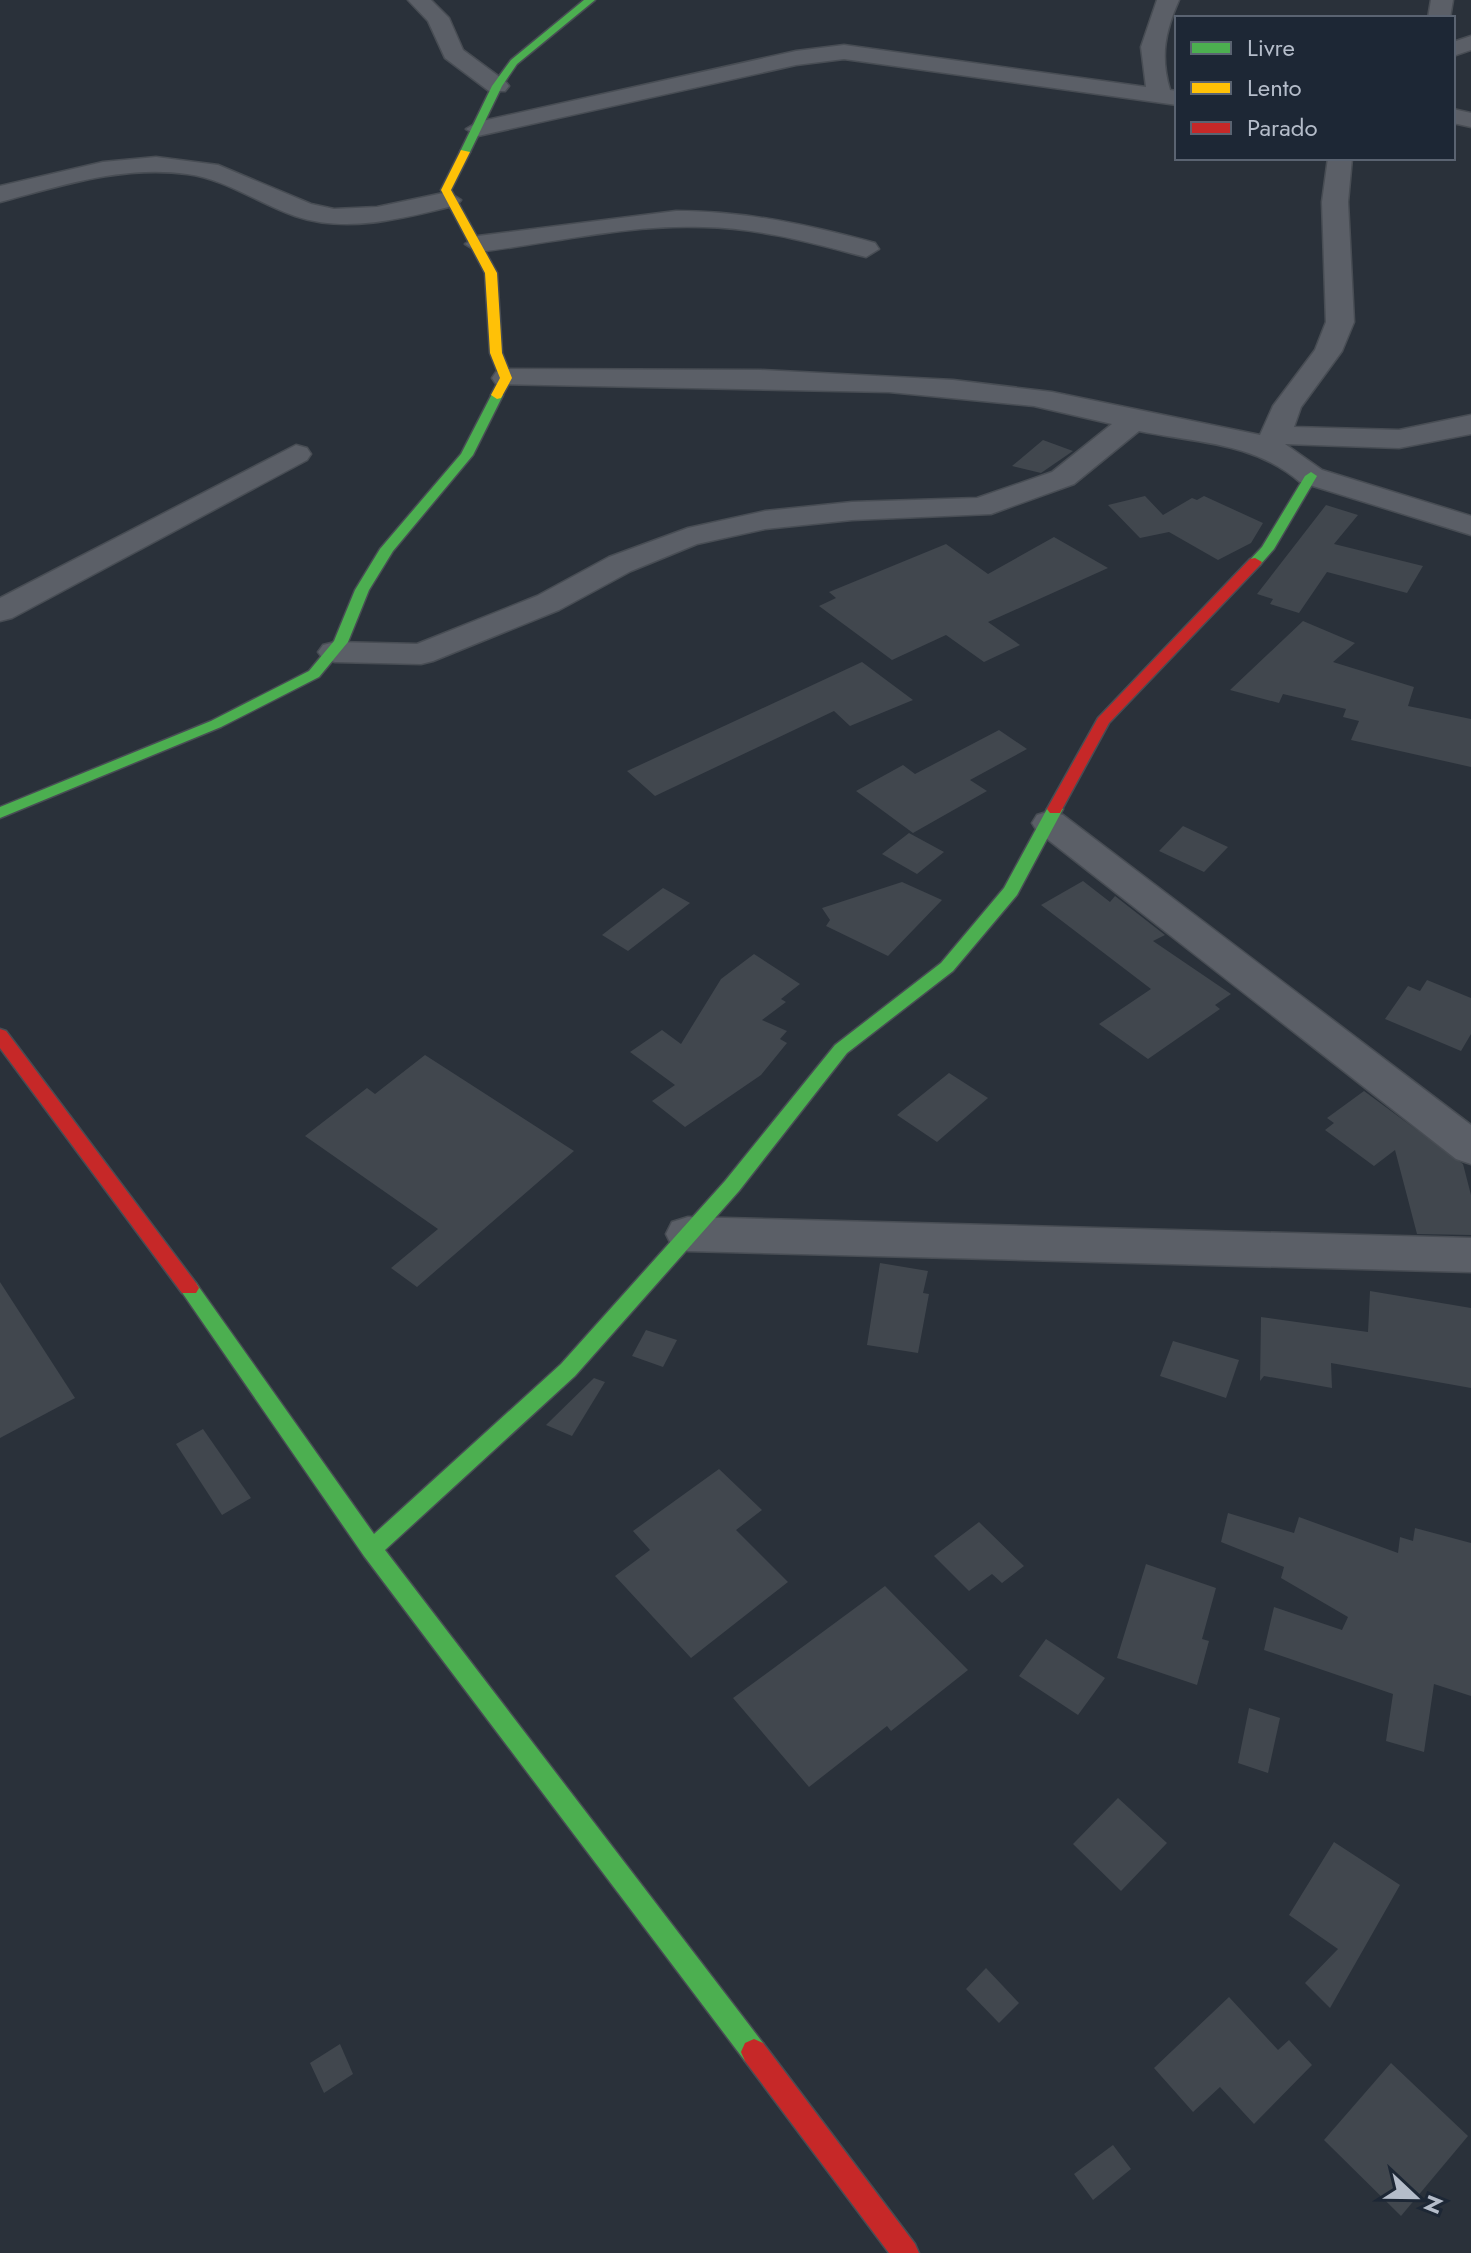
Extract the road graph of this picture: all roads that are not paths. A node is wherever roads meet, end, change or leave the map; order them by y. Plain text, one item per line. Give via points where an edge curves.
1 (419, 0) edge
2 (590, 0) edge
3 (1168, 0) edge
4 (497, 86) junction
5 (1169, 97) edge
6 (478, 129) junction
7 (1340, 160) edge
8 (0, 194) edge
9 (448, 200) junction
10 (478, 244) junction
11 (866, 249) dead end
12 (506, 378) junction
13 (1133, 421) junction
14 (1471, 424) edge
15 (1272, 440) junction
16 (296, 454) dead end
17 (1311, 476) junction
18 (1471, 526) edge
19 (0, 611) edge
20 (335, 652) junction
21 (0, 813) edge
22 (1050, 823) junction
23 (0, 1035) edge
24 (1471, 1148) edge
25 (688, 1234) junction
26 (1471, 1255) edge
27 (372, 1549) junction
28 (906, 2253) edge

1 - 4 street via 438,18 453,53
2 - 4 street via 514,62
3 - 5 street via 1150,45 1151,67
4 - 6 street
5 - 6 street via 844,52 780,61
6 - 9 street via 446,190
7 - 15 street via 1335,202 1340,322 1328,351 1287,406
8 - 9 street via 119,166 167,166 232,177 333,217
9 - 10 street
10 - 11 street via 700,219 802,230
10 - 12 street via 492,275 496,362
12 - 13 street via 858,381 1017,395
12 - 20 street via 467,455 387,549
13 - 15 street
13 - 20 street via 1063,478 980,507 852,511 750,523 620,564 548,603 421,654
14 - 15 street via 1388,440
15 - 17 street
16 - 19 street
17 - 18 street
17 - 22 street via 1267,549 1103,721
20 - 21 street via 314,674 269,700
22 - 24 street
22 - 25 street via 1011,891 947,967 841,1049
23 - 27 street via 192,1293
25 - 26 street
25 - 27 street via 568,1370
27 - 28 street

